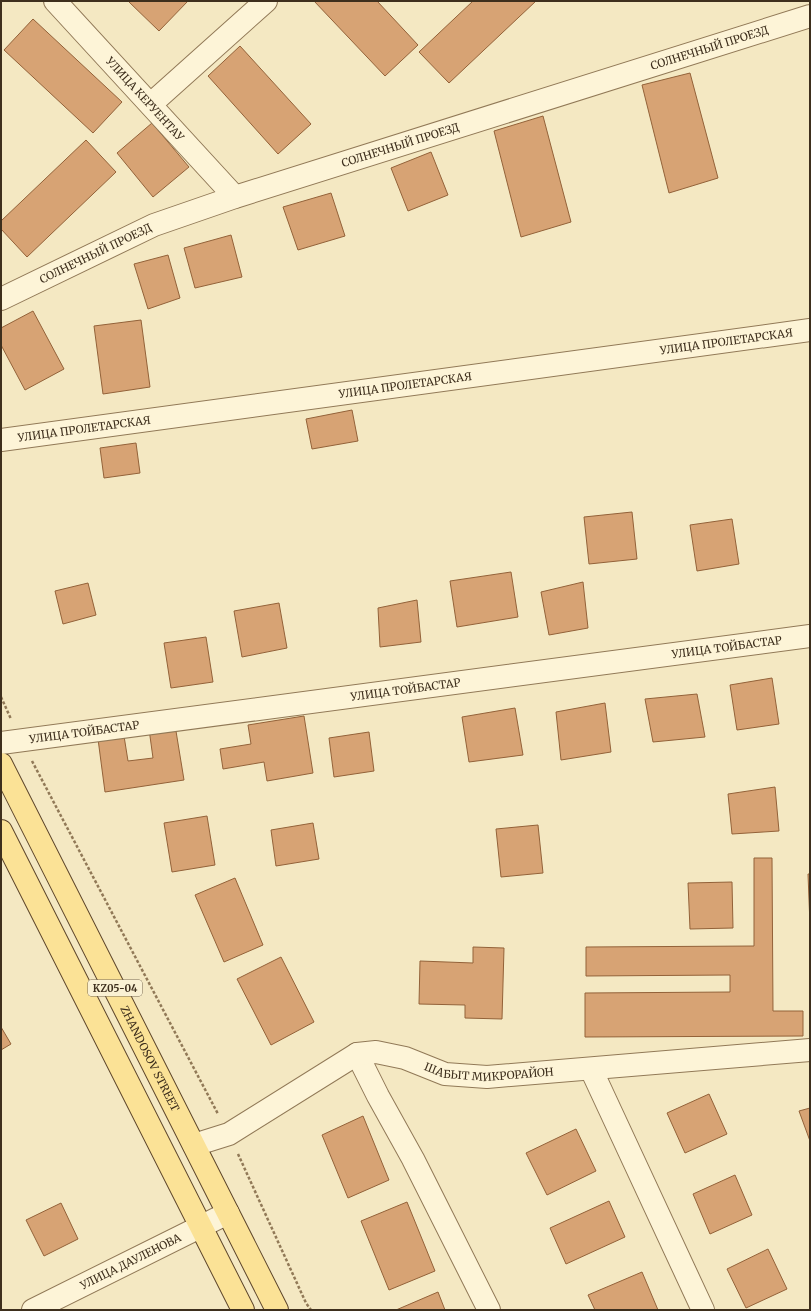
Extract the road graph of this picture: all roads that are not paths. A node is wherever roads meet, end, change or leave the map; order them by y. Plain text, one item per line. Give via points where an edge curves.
1 (55, 1) edge
2 (266, 1) edge
3 (810, 16) edge
4 (151, 104) junction
5 (235, 197) junction
6 (1, 300) edge
7 (810, 330) edge
8 (1, 440) edge
9 (810, 636) edge
10 (11, 742) edge
11 (1, 764) edge
12 (1, 831) edge
13 (810, 1050) edge
14 (358, 1054) junction
15 (591, 1069) junction
16 (194, 1145) junction
17 (228, 1213) junction
18 (200, 1228) junction
19 (33, 1310) edge
20 (243, 1310) edge
21 (277, 1310) edge
22 (489, 1310) edge
23 (703, 1310) edge

1 - 4 street, УЛИЦА КЕРУЕНТАУ
2 - 4 street
3 - 5 street, СОЛНЕЧНЫЙ ПРОЕЗД
4 - 5 street, УЛИЦА КЕРУЕНТАУ
5 - 6 street, СОЛНЕЧНЫЙ ПРОЕЗД via 154,225
7 - 8 street, УЛИЦА ПРОЛЕТАРСКАЯ
9 - 10 street, УЛИЦА ТОЙБАСТАР
11 - 16 main road, ZHANDOSOV STREET / KZ05-04
12 - 18 main road, KZ05-04
13 - 15 street, ШАБЫТ МИКРОРАЙОН
14 - 15 street, ШАБЫТ МИКРОРАЙОН via 376,1052 405,1058 444,1074 487,1077
14 - 16 street, ШАБЫТ МИКРОРАЙОН via 229,1134
14 - 22 street
15 - 23 street
16 - 17 main road, ZHANDOSOV STREET / KZ05-04
17 - 18 street, УЛИЦА ДАУЛЕНОВА
17 - 21 main road, ZHANDOSOV STREET / KZ05-04
18 - 19 street, УЛИЦА ДАУЛЕНОВА
18 - 20 main road, KZ05-04

